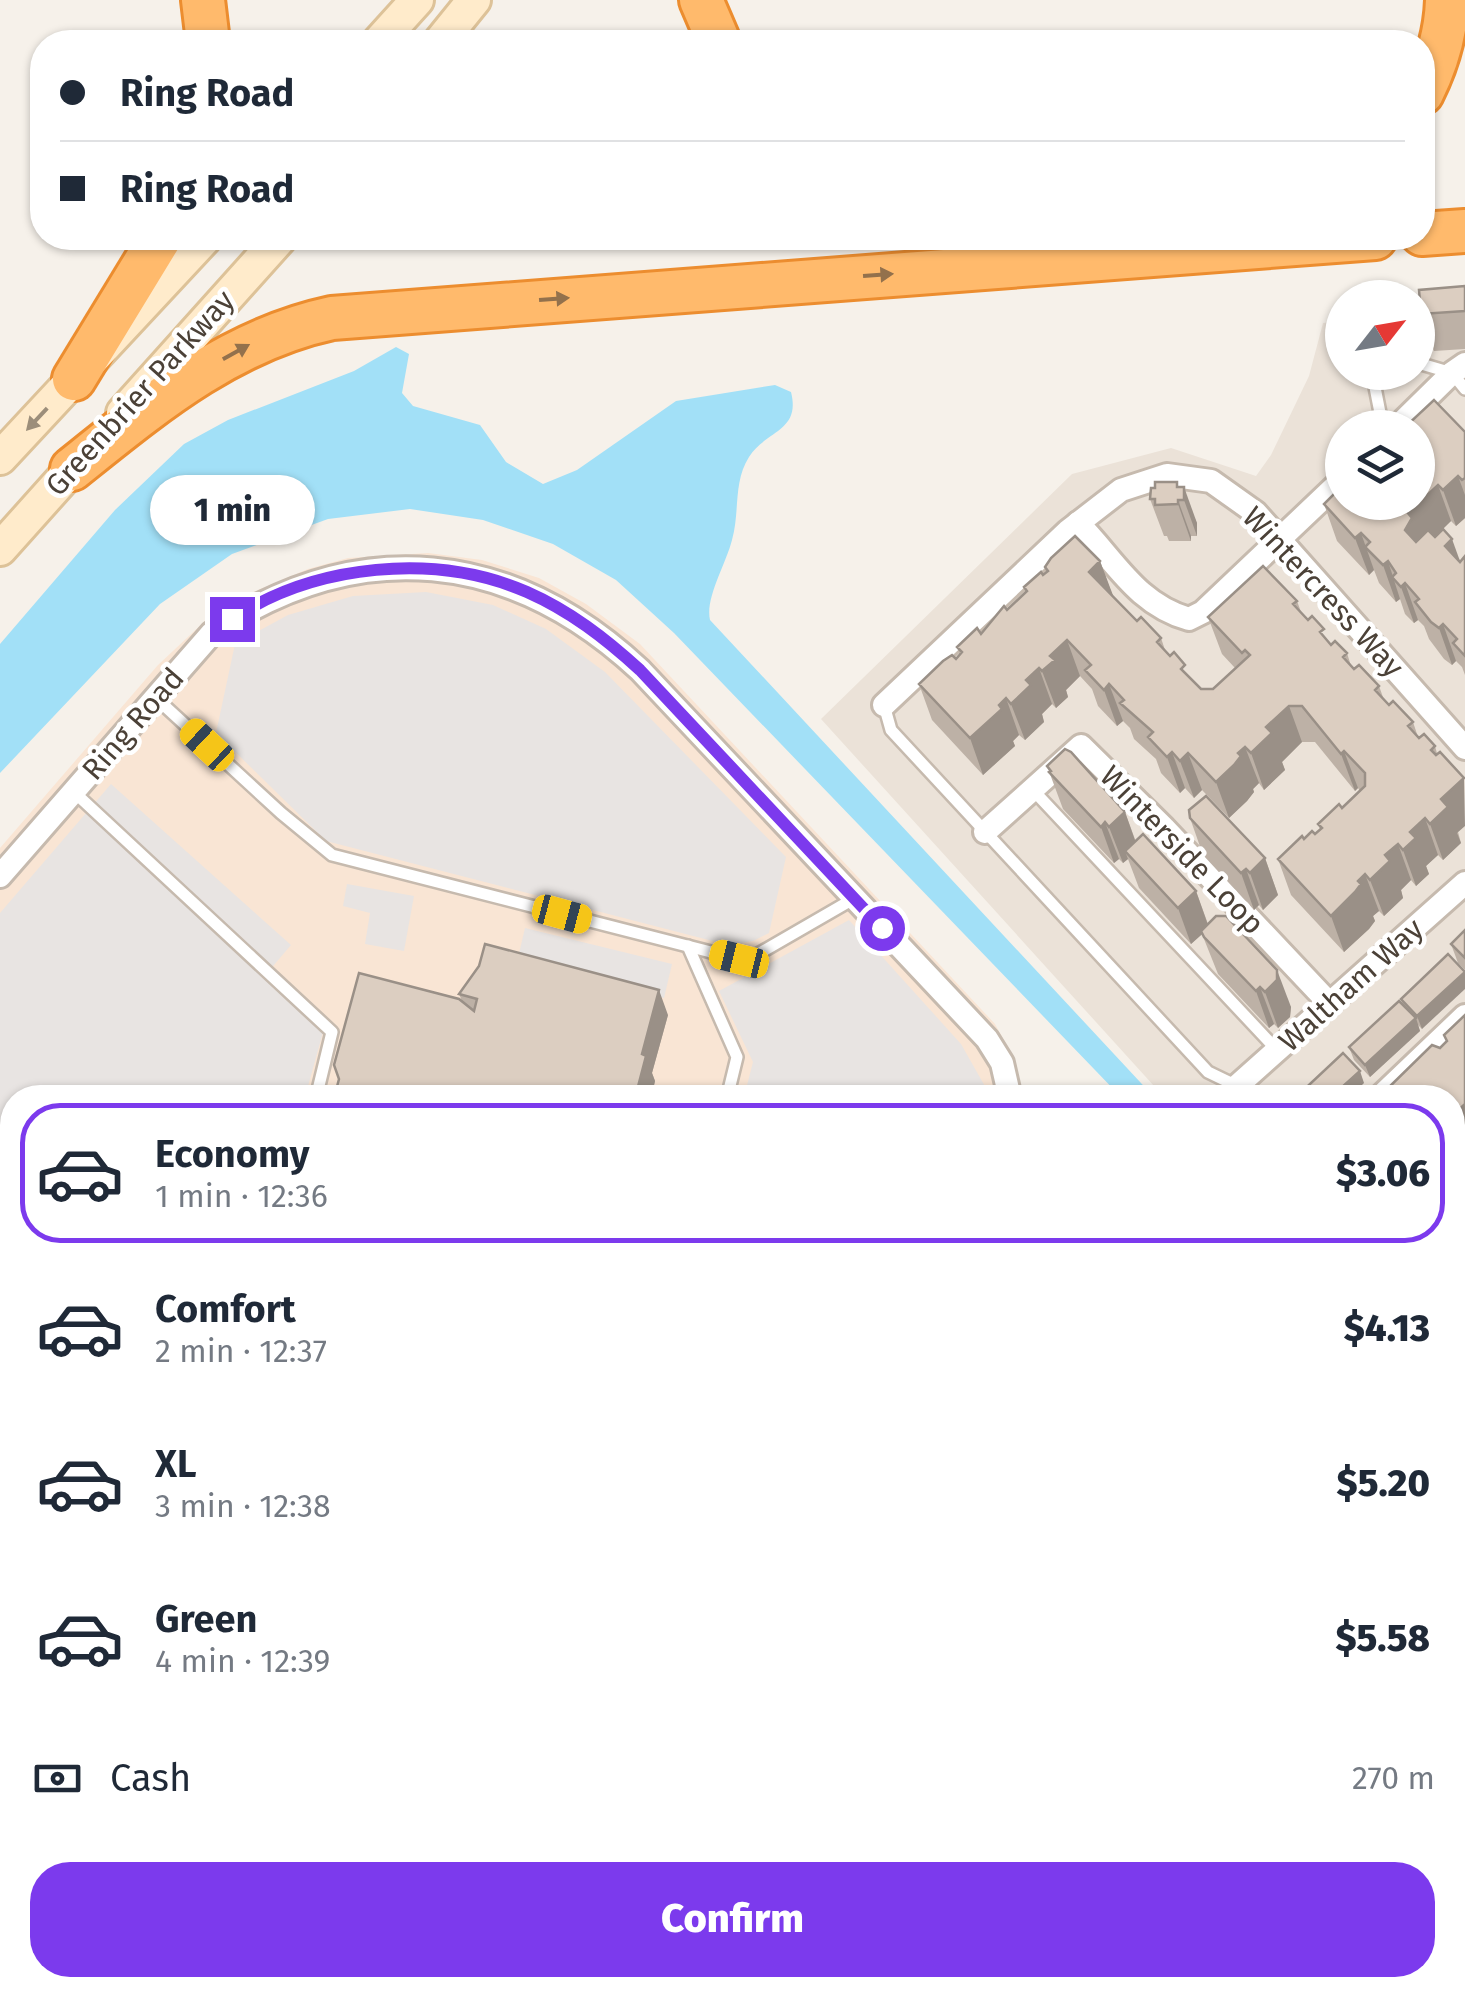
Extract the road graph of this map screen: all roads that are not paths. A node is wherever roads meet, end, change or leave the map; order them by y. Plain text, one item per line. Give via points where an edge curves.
1 (204, 0) edge
2 (417, 0) edge
3 (474, 0) edge
4 (702, 0) edge
5 (1447, 0) edge
6 (207, 30) edge
7 (391, 30) edge
8 (450, 30) edge
9 (713, 30) edge
10 (1435, 66) edge
11 (1465, 231) edge
12 (1435, 233) edge
13 (153, 250) edge
14 (194, 250) edge
15 (269, 250) edge
16 (1218, 250) edge
17 (1435, 368) edge
18 (1461, 375) edge
19 (74, 380) junction
20 (1418, 410) edge
21 (0, 458) edge
22 (72, 469) junction
23 (1325, 496) edge
24 (1078, 523) junction
25 (1280, 540) junction
26 (0, 548) edge
27 (156, 698) junction
28 (884, 705) joint
29 (1465, 748) edge
30 (1032, 790) junction
31 (74, 792) junction
32 (985, 832) junction
33 (0, 876) edge
34 (1465, 883) edge
35 (855, 898) junction
36 (688, 946) junction
37 (1330, 1004) junction
38 (1465, 1016) edge
39 (1278, 1050) junction
40 (319, 1085) edge
41 (730, 1085) edge
42 (1007, 1085) edge
43 (1226, 1085) edge
44 (1243, 1085) edge
45 (1393, 1085) edge

1 - 6 highway
2 - 7 main road
3 - 8 main road
4 - 9 highway
5 - 10 highway
11 - 12 highway
13 - 19 highway
14 - 19 main road, Greenbrier Parkway
15 - 22 main road, Greenbrier Parkway
22 -> 16 highway via 170,390 243,347 332,318
17 - 18 lane
18 - 20 street
19 -> 21 main road, Greenbrier Parkway
22 - 26 main road, Greenbrier Parkway
23 - 25 street
24 - 25 street, Wintercress Way via 1121,490 1167,475 1211,480
24 - 25 street via 1138,593 1188,619
24 - 28 street, Wintercress Way
25 - 29 street, Wintercress Way
27 - 31 street, Ring Road
27 - 35 street, Ring Road via 212,633 291,589 373,570 491,578 603,636
27 - 36 lane via 332,855
28 - 32 lane via 891,730
30 - 32 street, Winterside Loop
30 - 37 street, Winterside Loop via 1081,746
30 - 39 lane
31 - 33 street, Ring Road
31 - 40 lane via 332,1032
32 - 43 lane
34 - 37 street, Waltham Way
35 - 36 lane via 746,961
35 - 42 street, Ring Road via 987,1039
36 - 41 lane via 737,1057
37 - 39 street, Waltham Way
38 - 45 street
39 - 44 street, Waltham Way

